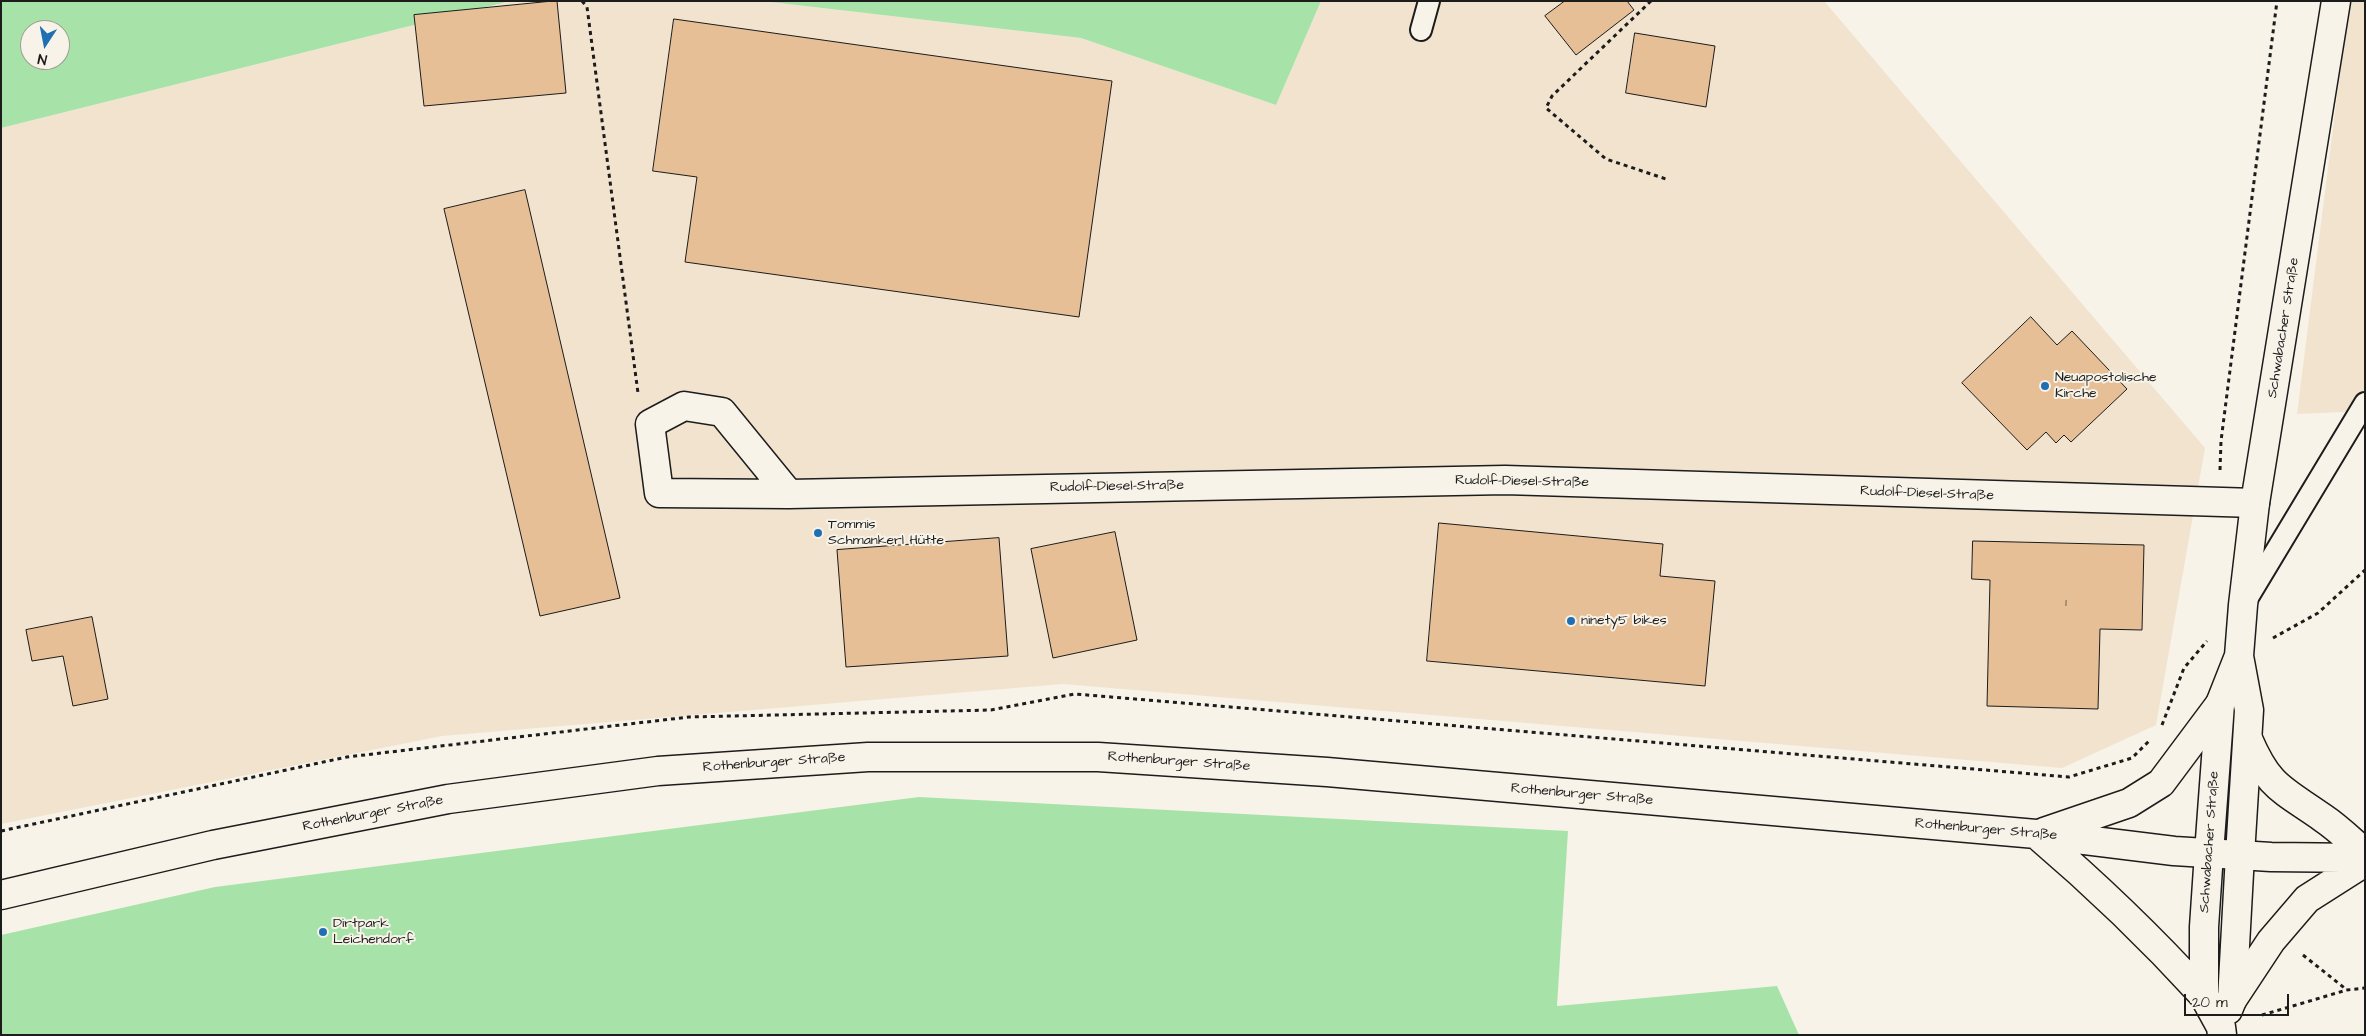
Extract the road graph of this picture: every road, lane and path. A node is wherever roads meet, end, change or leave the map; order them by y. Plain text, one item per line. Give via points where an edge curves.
1 (582, 1) edge
2 (1429, 1) edge
3 (1651, 1) edge
4 (2277, 1) edge
5 (2336, 1) edge
6 (1421, 30) dead end
7 (1669, 180) dead end
8 (2365, 403) edge
9 (650, 424) junction
10 (789, 494) junction
11 (2255, 503) junction
12 (2220, 504) junction
13 (2365, 570) edge
14 (2243, 605) junction
15 (2210, 637) dead end
16 (2239, 656) junction
17 (2220, 704) junction
18 (2159, 732) dead end
19 (2152, 738) dead end
20 (2248, 739) junction
21 (2132, 758) dead end
22 (2036, 834) junction
23 (2365, 853) edge
24 (2209, 854) junction
25 (2240, 855) junction
26 (2365, 858) edge
27 (2365, 862) edge
28 (1, 895) edge
29 (2365, 988) edge
30 (2204, 996) junction
31 (2232, 1000) junction
32 (2222, 1031) edge

1 - 9 path via 587,7 636,386
2 - 6 lane
3 - 7 path via 1552,96 1546,108 1606,159
4 - 12 path via 2221,441
5 - 11 street, Schwabacher Straße
8 - 14 lane
9 - 10 street via 684,406 722,412
9 - 10 street, Rudolf-Diesel-Straße via 659,493
10 - 12 street, Rudolf-Diesel-Straße via 1505,480
11 - 12 street, Rudolf-Diesel-Straße
11 - 14 street, Schwabacher Straße
13 - 16 path via 2318,613
14 - 16 street, Schwabacher Straße
15 - 18 path via 2184,668
16 - 17 street, Schwabacher Straße
16 - 20 street, Schwabacher Straße via 2249,710
17 - 22 street via 2161,783 2129,803
17 - 24 street, Schwabacher Straße
19 - 21 path
20 - 23 street via 2258,763 2272,781 2290,798 2324,818
20 - 25 street, Schwabacher Straße
22 - 24 street, Rothenburger Straße
22 - 28 street, Rothenburger Straße via 1327,772 1098,757 868,756 658,771 448,799 213,845
22 - 30 street via 2157,944
24 - 25 street, Rothenburger Straße
24 - 30 street, Schwabacher Straße
25 - 26 street, Rothenburger Straße
25 - 31 street, Schwabacher Straße
27 - 31 street via 2307,899 2271,941
29 - 32 path via 2347,990
30 - 32 street, Schwabacher Straße
31 - 32 street, Schwabacher Straße

